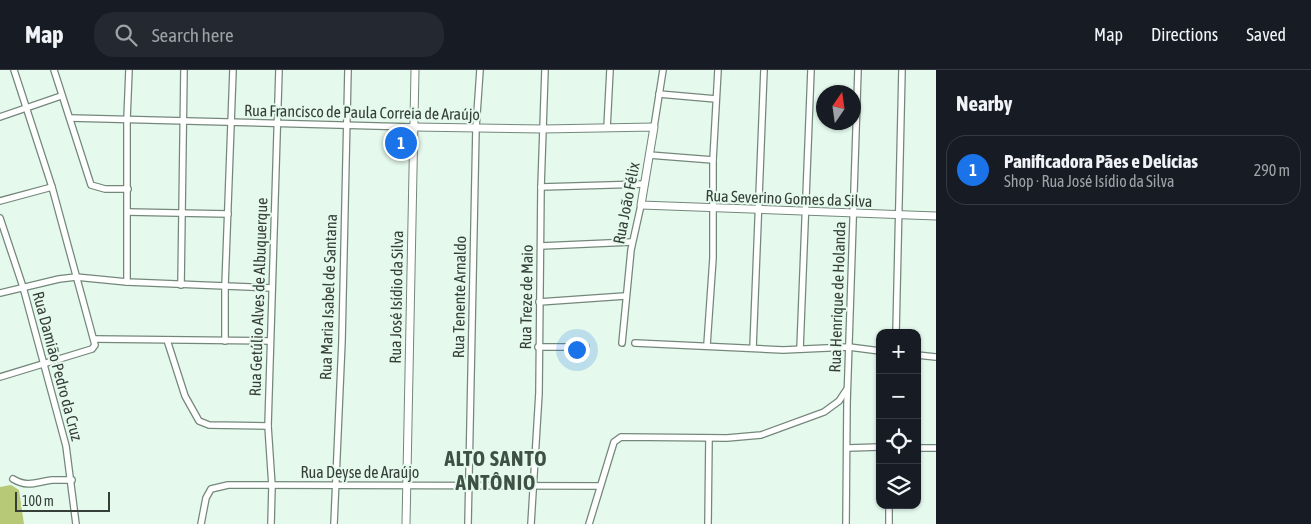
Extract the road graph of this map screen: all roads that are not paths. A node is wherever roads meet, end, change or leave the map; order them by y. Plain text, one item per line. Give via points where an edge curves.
1 (54, 70) edge
2 (129, 70) edge
3 (184, 70) edge
4 (233, 70) edge
5 (279, 70) edge
6 (348, 70) edge
7 (415, 70) edge
8 (480, 70) edge
9 (545, 70) edge
10 (610, 70) edge
11 (664, 70) edge
12 (718, 70) edge
13 (764, 70) edge
14 (811, 70) edge
15 (858, 70) edge
16 (902, 70) edge
17 (15, 71) edge
18 (659, 94) junction
19 (61, 96) junction
20 (716, 99) junction
21 (28, 109) junction
22 (0, 117) edge
23 (70, 118) junction
24 (127, 119) junction
25 (182, 121) junction
26 (231, 123) junction
27 (278, 125) junction
28 (346, 126) junction
29 (414, 127) junction
30 (654, 127) junction
31 (476, 128) junction
32 (607, 128) junction
33 (543, 129) junction
34 (649, 156) junction
35 (713, 160) junction
36 (644, 184) junction
37 (52, 187) junction
38 (541, 187) junction
39 (128, 189) junction
40 (0, 201) edge
41 (641, 205) junction
42 (713, 209) junction
43 (760, 210) junction
44 (128, 212) junction
45 (804, 212) junction
46 (181, 214) junction
47 (228, 214) junction
48 (853, 214) junction
49 (899, 216) junction
50 (936, 216) edge
51 (0, 218) edge
52 (632, 242) junction
53 (541, 246) junction
54 (76, 277) junction
55 (127, 282) junction
56 (180, 286) junction
57 (225, 286) junction
58 (22, 287) junction
59 (272, 288) junction
60 (0, 293) edge
61 (625, 296) junction
62 (539, 302) junction
63 (896, 329) edge
64 (95, 339) junction
65 (167, 340) junction
66 (226, 341) junction
67 (270, 341) junction
68 (622, 343) dead end
69 (635, 343) dead end
70 (707, 345) junction
71 (538, 347) junction
72 (586, 347) dead end
73 (849, 347) junction
74 (754, 348) junction
75 (800, 349) junction
76 (876, 350) edge
77 (921, 355) edge
78 (936, 357) edge
79 (43, 364) junction
80 (0, 377) edge
81 (848, 388) junction
82 (268, 426) junction
83 (710, 438) junction
84 (876, 447) edge
85 (848, 448) junction
86 (921, 448) edge
87 (936, 448) edge
88 (13, 480) dead end
89 (72, 480) junction
90 (272, 486) junction
91 (335, 486) junction
92 (405, 486) junction
93 (468, 486) junction
94 (534, 486) junction
95 (600, 486) junction
96 (889, 509) edge
97 (76, 524) edge
98 (201, 524) edge
99 (271, 524) edge
100 (334, 524) edge
101 (406, 524) edge
102 (468, 524) edge
103 (531, 524) edge
104 (589, 524) edge
105 (708, 524) edge
106 (846, 524) edge
107 (889, 524) edge

1 - 19 street
2 - 24 street
3 - 25 street
4 - 26 street
5 - 27 street, Rua Getúlio Alves de Albuquerque
6 - 28 street, Rua Maria Isabel de Santana
7 - 29 street, Rua José Isídio da Silva
8 - 31 street, Rua Tenente Arnaldo
9 - 33 street, Rua Treze de Maio
10 - 32 street
11 - 18 street, Rua João Félix
12 - 20 street
13 - 43 street
14 - 45 street
15 - 48 street, Rua Henrique de Holanda
16 - 49 street
17 - 21 street
18 - 20 street
18 - 30 street, Rua João Félix
19 - 21 street
19 - 23 street
20 - 35 street
21 - 22 street
21 - 37 street
23 - 24 street, Rua Francisco de Paula Correia de Araújo
23 - 39 street via 91,184 105,189
24 - 25 street, Rua Francisco de Paula Correia de Araújo
24 - 39 street
25 - 26 street, Rua Francisco de Paula Correia de Araújo
25 - 46 street
26 - 27 street, Rua Francisco de Paula Correia de Araújo
26 - 47 street
27 - 28 street, Rua Francisco de Paula Correia de Araújo
27 - 59 street, Rua Getúlio Alves de Albuquerque
28 - 29 street, Rua Francisco de Paula Correia de Araújo
28 - 91 street, Rua Maria Isabel de Santana via 342,341
29 - 31 street, Rua Francisco de Paula Correia de Araújo
29 - 92 street, Rua José Isídio da Silva
30 - 32 street, Rua Francisco de Paula Correia de Araújo
30 - 34 street, Rua João Félix
31 - 33 street, Rua Francisco de Paula Correia de Araújo
31 - 93 street, Rua Tenente Arnaldo
32 - 33 street, Rua Francisco de Paula Correia de Araújo
33 - 38 street, Rua Treze de Maio
34 - 35 street
34 - 36 street, Rua João Félix
35 - 42 street
36 - 38 street
36 - 41 street, Rua João Félix
37 - 40 street
37 - 54 street
38 - 53 street, Rua Treze de Maio
39 - 44 street
41 - 42 street, Rua Severino Gomes da Silva
41 - 52 street, Rua João Félix
42 - 43 street, Rua Severino Gomes da Silva
42 - 70 street
43 - 45 street, Rua Severino Gomes da Silva
43 - 74 street
44 - 46 street
44 - 55 street
45 - 48 street, Rua Severino Gomes da Silva
45 - 75 street
46 - 47 street
46 - 56 street
47 - 57 street
48 - 49 street, Rua Severino Gomes da Silva
48 - 73 street, Rua Henrique de Holanda
49 - 50 street, Rua Severino Gomes da Silva
49 - 63 street
51 - 58 street, Rua Damião Pedro da Cruz
52 - 53 street
52 - 61 street, Rua João Félix
53 - 62 street, Rua Treze de Maio
54 - 55 street
54 - 58 street
54 - 64 street
55 - 56 street
56 - 57 street
57 - 59 street
57 - 66 street
58 - 60 street
58 - 79 street, Rua Damião Pedro da Cruz
59 - 67 street, Rua Getúlio Alves de Albuquerque
61 - 62 street
61 - 68 street, Rua João Félix
62 - 71 street, Rua Treze de Maio
64 - 65 street
64 - 79 street via 94,348
65 - 66 street
65 - 82 street via 185,396 199,421 209,425
66 - 67 street
67 - 82 street, Rua Getúlio Alves de Albuquerque
69 - 70 street
70 - 74 street
71 - 72 street
71 - 94 street, Rua Treze de Maio
73 - 75 street
73 - 76 street
73 - 81 street, Rua Henrique de Holanda
74 - 75 street
77 - 78 street
79 - 80 street
79 - 89 street, Rua Damião Pedro da Cruz
81 - 83 street via 834,406 812,418 761,436
81 - 85 street, Rua Henrique de Holanda
82 - 90 street, Rua Getúlio Alves de Albuquerque
83 - 95 street via 626,435 614,442
83 - 105 street
84 - 85 street
85 - 106 street, Rua Henrique de Holanda
86 - 87 street
88 - 89 street via 25,485
89 - 97 street, Rua Damião Pedro da Cruz
90 - 91 street, Rua Deyse de Araújo
90 - 98 street, Rua Deyse de Araújo via 228,485 211,489
90 - 99 street, Rua Getúlio Alves de Albuquerque
91 - 92 street, Rua Deyse de Araújo
91 - 100 street, Rua Maria Isabel de Santana
92 - 93 street, Rua Deyse de Araújo
92 - 101 street, Rua José Isídio da Silva
93 - 94 street, Rua Deyse de Araújo
93 - 102 street, Rua Tenente Arnaldo
94 - 95 street, Rua Deyse de Araújo
94 - 103 street, Rua Treze de Maio
95 - 104 street
96 - 107 street

